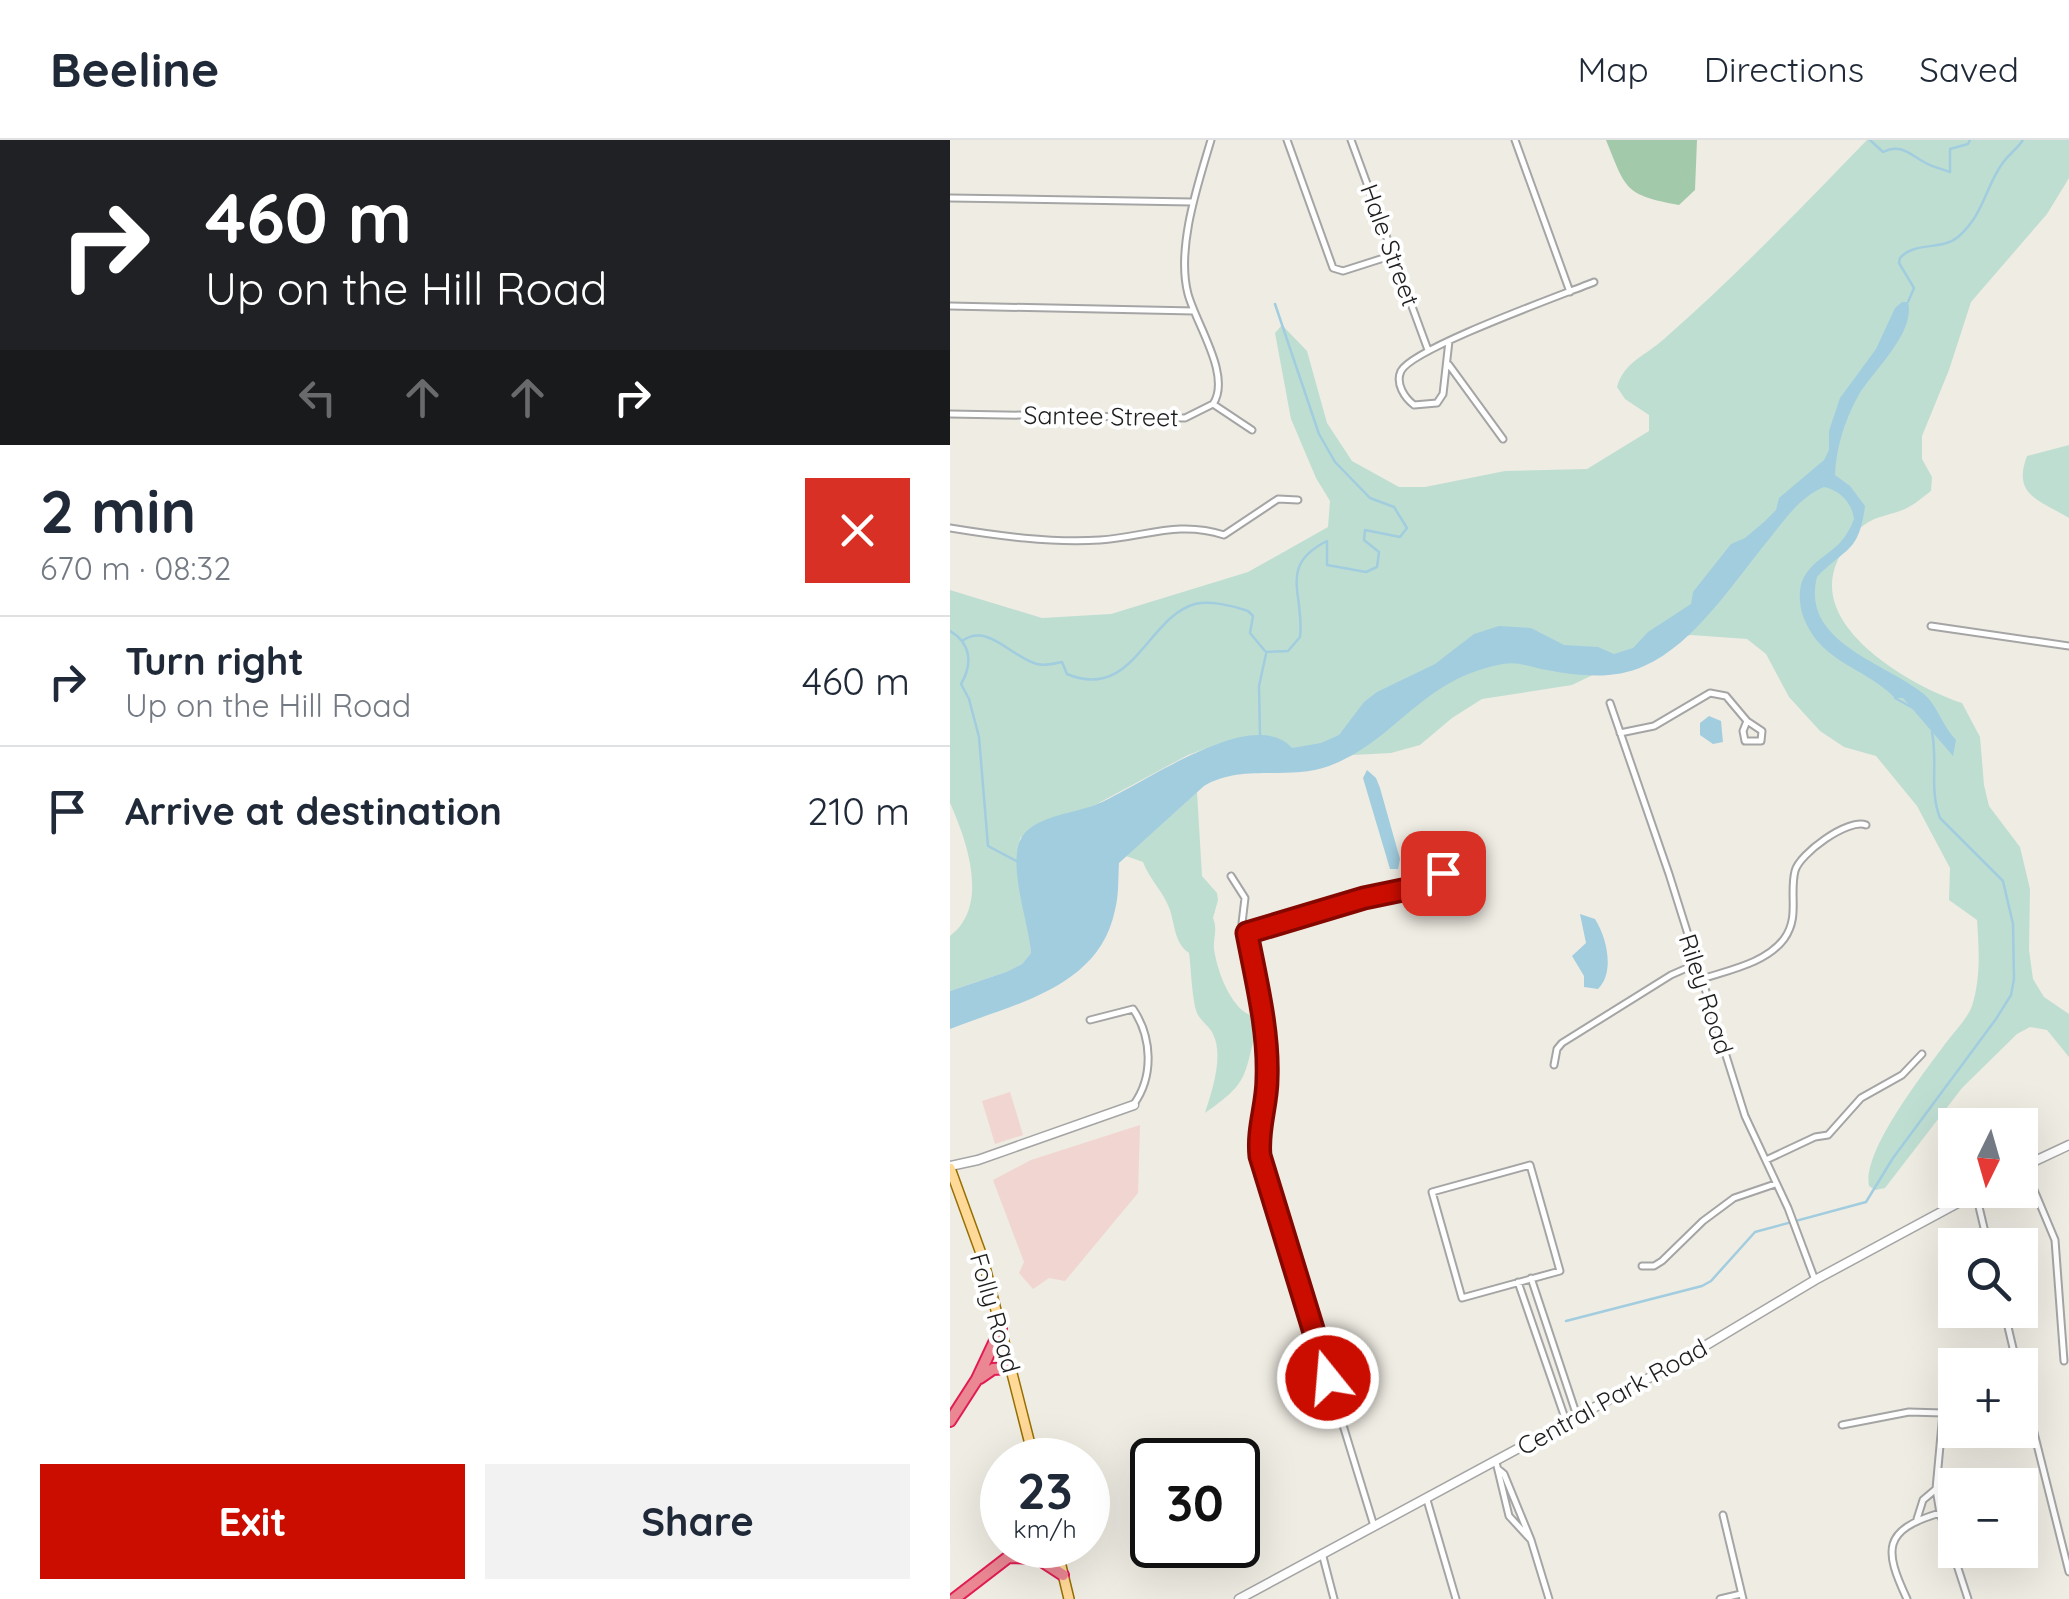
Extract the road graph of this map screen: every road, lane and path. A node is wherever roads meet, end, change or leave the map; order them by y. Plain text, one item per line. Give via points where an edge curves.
1 (1211, 140) edge
2 (1287, 140) edge
3 (1351, 140) edge
4 (1515, 140) edge
5 (950, 198) edge
6 (1192, 202) junction
7 (1393, 255) junction
8 (1594, 282) dead end
9 (1570, 292) junction
10 (950, 306) edge
11 (1194, 311) junction
12 (1449, 342) junction
13 (1428, 350) junction
14 (1447, 363) junction
15 (1213, 404) junction
16 (950, 414) edge
17 (1252, 430) dead end
18 (1503, 439) dead end
19 (1298, 500) dead end
20 (950, 528) edge
21 (1931, 626) dead end
22 (2069, 646) edge
23 (1610, 703) dead end
24 (1747, 721) junction
25 (1620, 732) junction
26 (1866, 825) dead end
27 (1426, 842) dead end
28 (1230, 876) dead end
29 (1247, 933) junction
30 (1696, 964) junction
31 (1702, 979) junction
32 (1090, 1020) dead end
33 (1922, 1054) dead end
34 (1554, 1065) dead end
35 (1134, 1104) joint
36 (2069, 1145) edge
37 (1766, 1160) junction
38 (2038, 1160) edge
39 (950, 1167) edge
40 (1775, 1184) junction
41 (2038, 1202) edge
42 (1949, 1208) edge
43 (1642, 1266) dead end
44 (1531, 1278) junction
45 (1815, 1280) junction
46 (1518, 1282) junction
47 (1001, 1328) junction
48 (2064, 1361) dead end
49 (1011, 1368) junction
50 (975, 1382) junction
51 (1938, 1413) edge
52 (1577, 1416) junction
53 (950, 1421) edge
54 (1566, 1421) junction
55 (1842, 1425) dead end
56 (1028, 1438) edge
57 (1940, 1448) edge
58 (2035, 1448) edge
59 (1497, 1466) junction
60 (1936, 1489) junction
61 (1428, 1500) junction
62 (1938, 1502) edge
63 (1723, 1515) dead end
64 (1938, 1515) edge
65 (1917, 1520) junction
66 (1374, 1526) junction
67 (1530, 1540) junction
68 (1322, 1553) junction
69 (994, 1568) edge
70 (1052, 1568) edge
71 (1061, 1568) edge
72 (1958, 1568) edge
73 (2069, 1572) edge
74 (1063, 1575) junction
75 (1742, 1596) edge
76 (954, 1599) edge
77 (1069, 1599) edge
78 (1239, 1599) edge
79 (1334, 1599) edge
80 (1456, 1599) edge
81 (1549, 1599) edge
82 (1720, 1599) edge
83 (1907, 1599) edge
84 (1968, 1599) edge

1 - 6 street, Santee Street
2 - 7 street via 1333,268 1343,271
3 - 7 street, Hale Street
4 - 9 street
5 - 6 street
6 - 11 street, Santee Street via 1186,281
7 - 13 street, Hale Street
8 - 9 street
9 - 12 street
10 - 11 street
11 - 15 street, Santee Street via 1220,382
12 - 13 street
12 - 14 street
13 - 14 street via 1402,368 1399,378 1414,406 1437,402
14 - 18 street
15 - 16 street, Santee Street via 1185,418
15 - 17 street
19 - 20 street via 1278,500 1224,535 1196,527 1047,540
21 - 22 street
23 - 25 street, Riley Road
24 - 24 street via 1762,731 1758,743 1745,740
24 - 25 street via 1726,696 1710,693 1654,726
25 - 30 street, Riley Road
26 - 31 street via 1831,832 1798,863 1795,912 1782,942 1753,962
27 - 29 street via 1442,864 1438,879
28 - 29 street via 1245,898
29 - 66 street via 1267,1068 1260,1156
30 - 31 street, Riley Road
30 - 34 street via 1562,1043
31 - 37 street, Riley Road via 1745,1116
32 - 35 street via 1133,1008 1142,1022 1148,1064
33 - 37 street via 1902,1075 1861,1098 1828,1135
35 - 39 street
36 - 38 street
37 - 40 street, Riley Road
39 - 47 main road, Folly Road
40 - 43 street via 1734,1198 1662,1261
40 - 45 street, Riley Road
41 - 48 street via 2055,1240
42 - 45 street, Central Park Road
44 - 46 street
44 - 46 street via 1560,1270 1530,1165 1432,1192 1462,1298
44 - 52 street
45 - 52 street, Central Park Road
46 - 54 street
47 - 49 main road, Folly Road
47 - 50 highway
49 - 50 highway via 992,1369
49 - 56 main road, Folly Road
50 - 53 highway
51 - 55 street
52 - 54 street, Central Park Road
54 - 59 street, Central Park Road
57 - 60 street
58 - 73 street
59 - 61 street, Central Park Road
59 - 67 street
59 - 67 street via 1509,1516
60 - 62 street
60 - 65 street via 1923,1500
61 - 66 street, Central Park Road
61 - 80 street
63 - 75 street
64 - 65 street
65 - 83 street via 1898,1534 1890,1559
66 - 68 street, Central Park Road
67 - 81 street
68 - 78 street, Central Park Road
68 - 79 street
69 - 76 highway
70 - 74 highway
71 - 74 main road
72 - 84 street
74 - 77 main road
75 - 82 street

